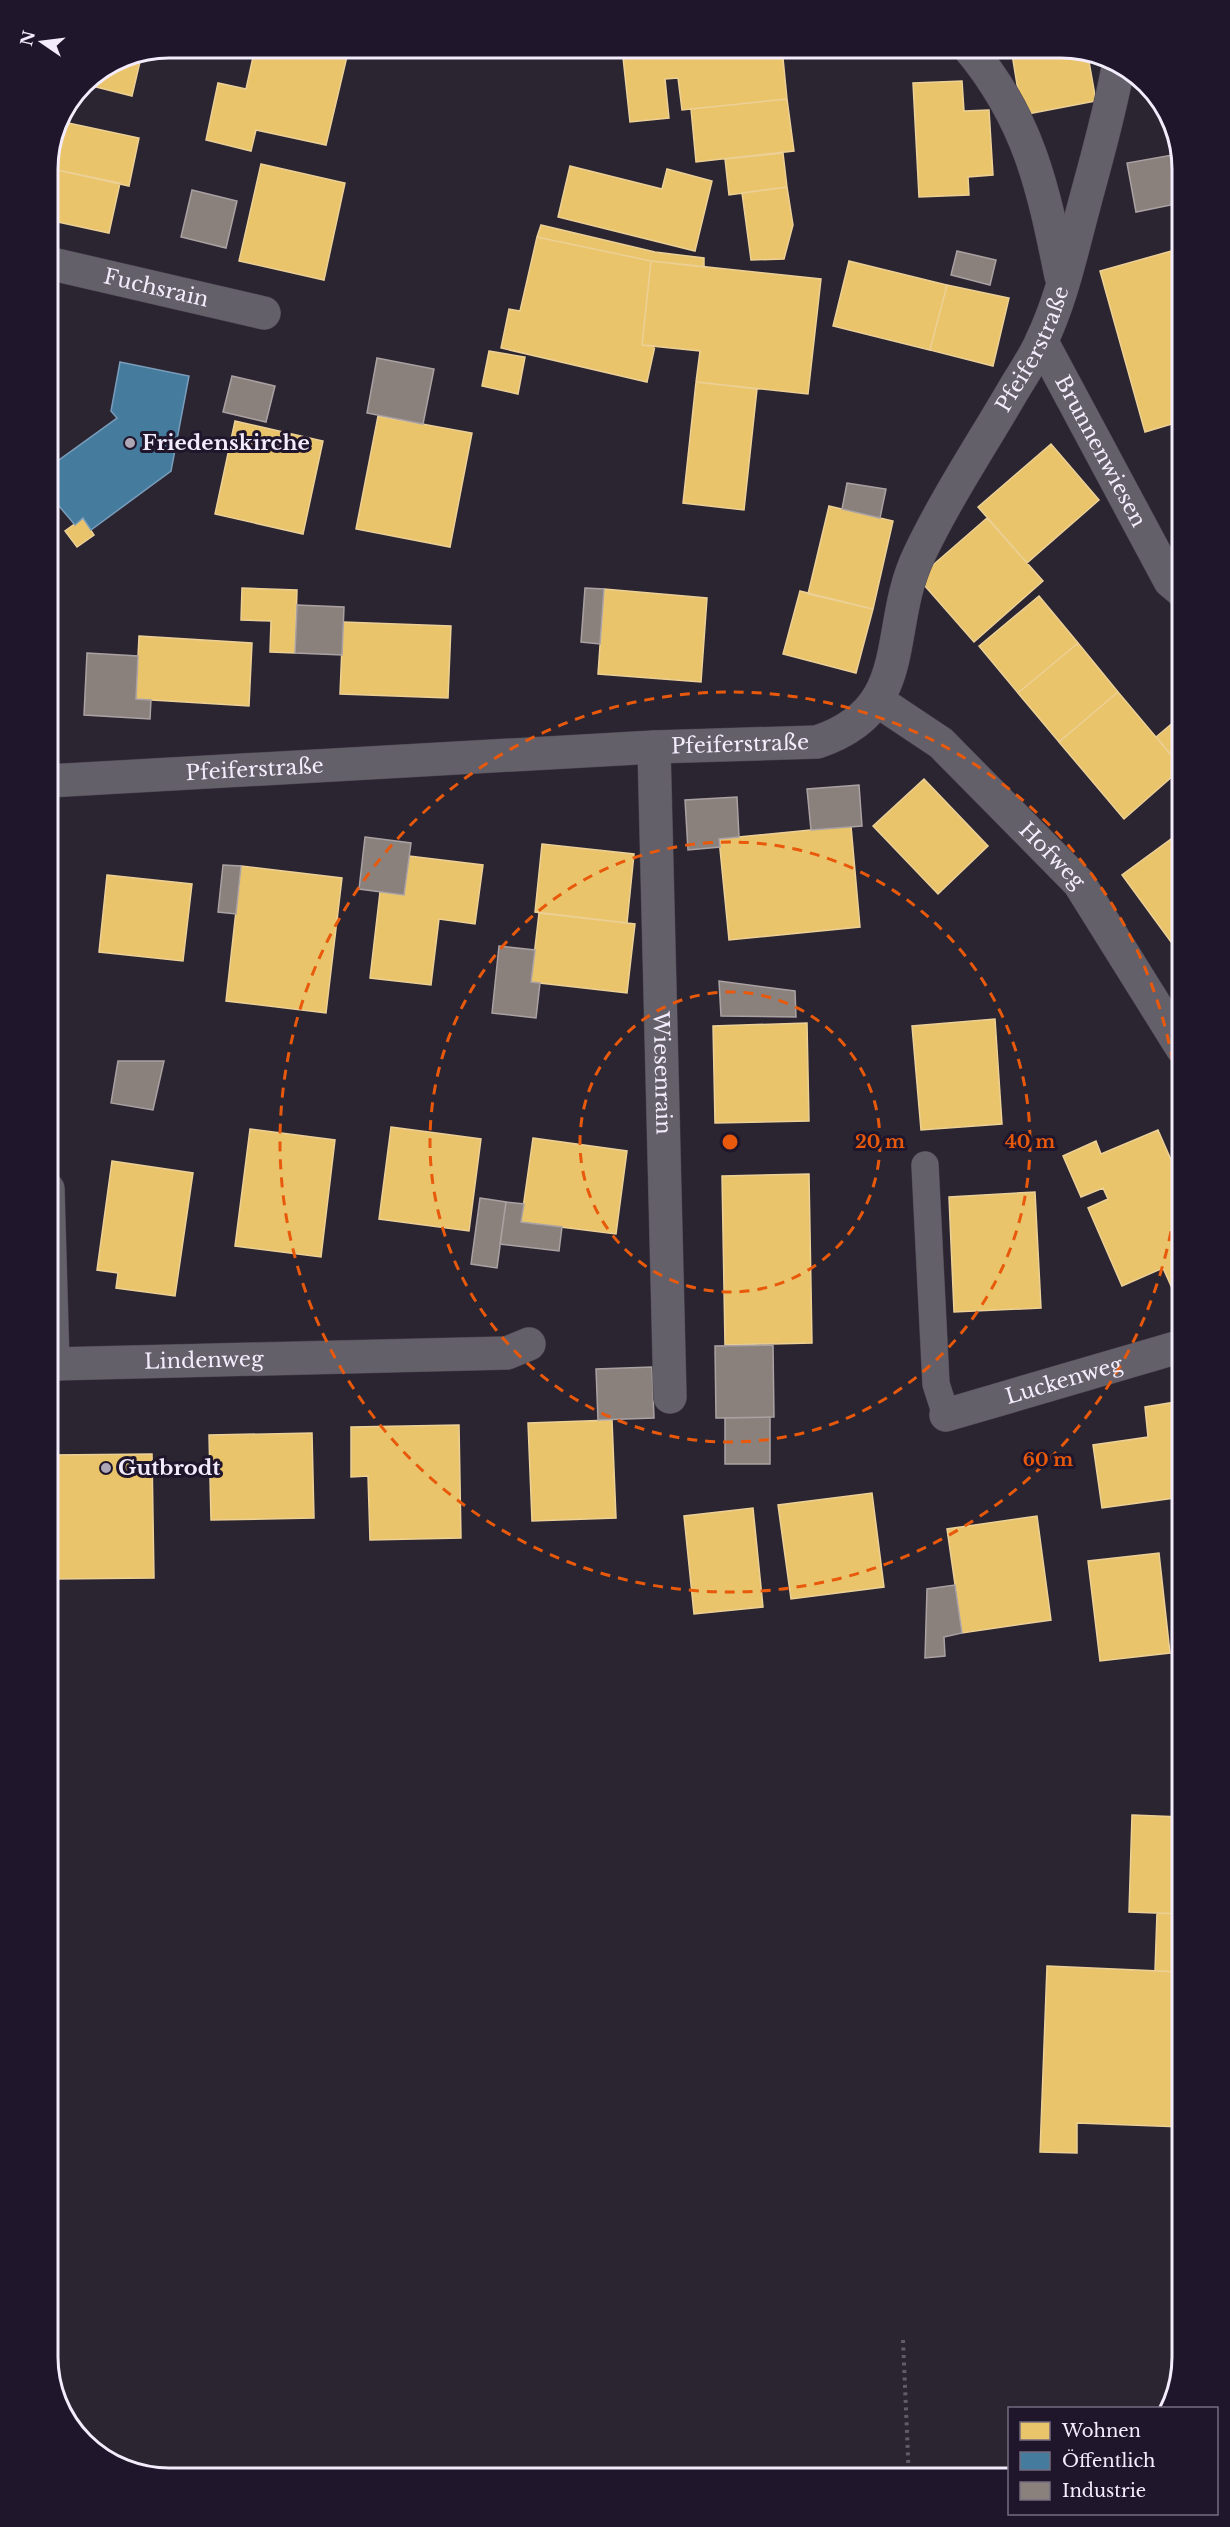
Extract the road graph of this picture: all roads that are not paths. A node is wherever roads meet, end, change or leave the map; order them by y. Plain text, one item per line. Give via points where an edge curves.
1 (978, 59) edge
2 (1117, 74) edge
3 (59, 266) edge
4 (1063, 283) junction
5 (264, 313) dead end
6 (1042, 342) junction
7 (1172, 583) edge
8 (878, 701) junction
9 (654, 747) junction
10 (59, 781) edge
11 (1172, 1032) edge
12 (925, 1166) dead end
13 (529, 1344) dead end
14 (1172, 1349) edge
15 (58, 1364) edge
16 (670, 1396) dead end
17 (946, 1415) joint

1 - 4 street via 1021,126 1044,192
2 - 4 street, Pfeiferstraße
3 - 5 street, Fuchsrain
4 - 6 street, Pfeiferstraße
6 - 7 street, Brunnenwiesen
6 - 8 street, Pfeiferstraße via 912,570 887,680
8 - 9 street, Pfeiferstraße via 864,718 839,735 817,742
8 - 11 street, Hofweg via 941,743 1079,883
9 - 10 street, Pfeiferstraße
9 - 16 street, Wiesenrain
12 - 17 lane via 936,1384
13 - 15 street, Lindenweg via 507,1353
14 - 17 street, Luckenweg

